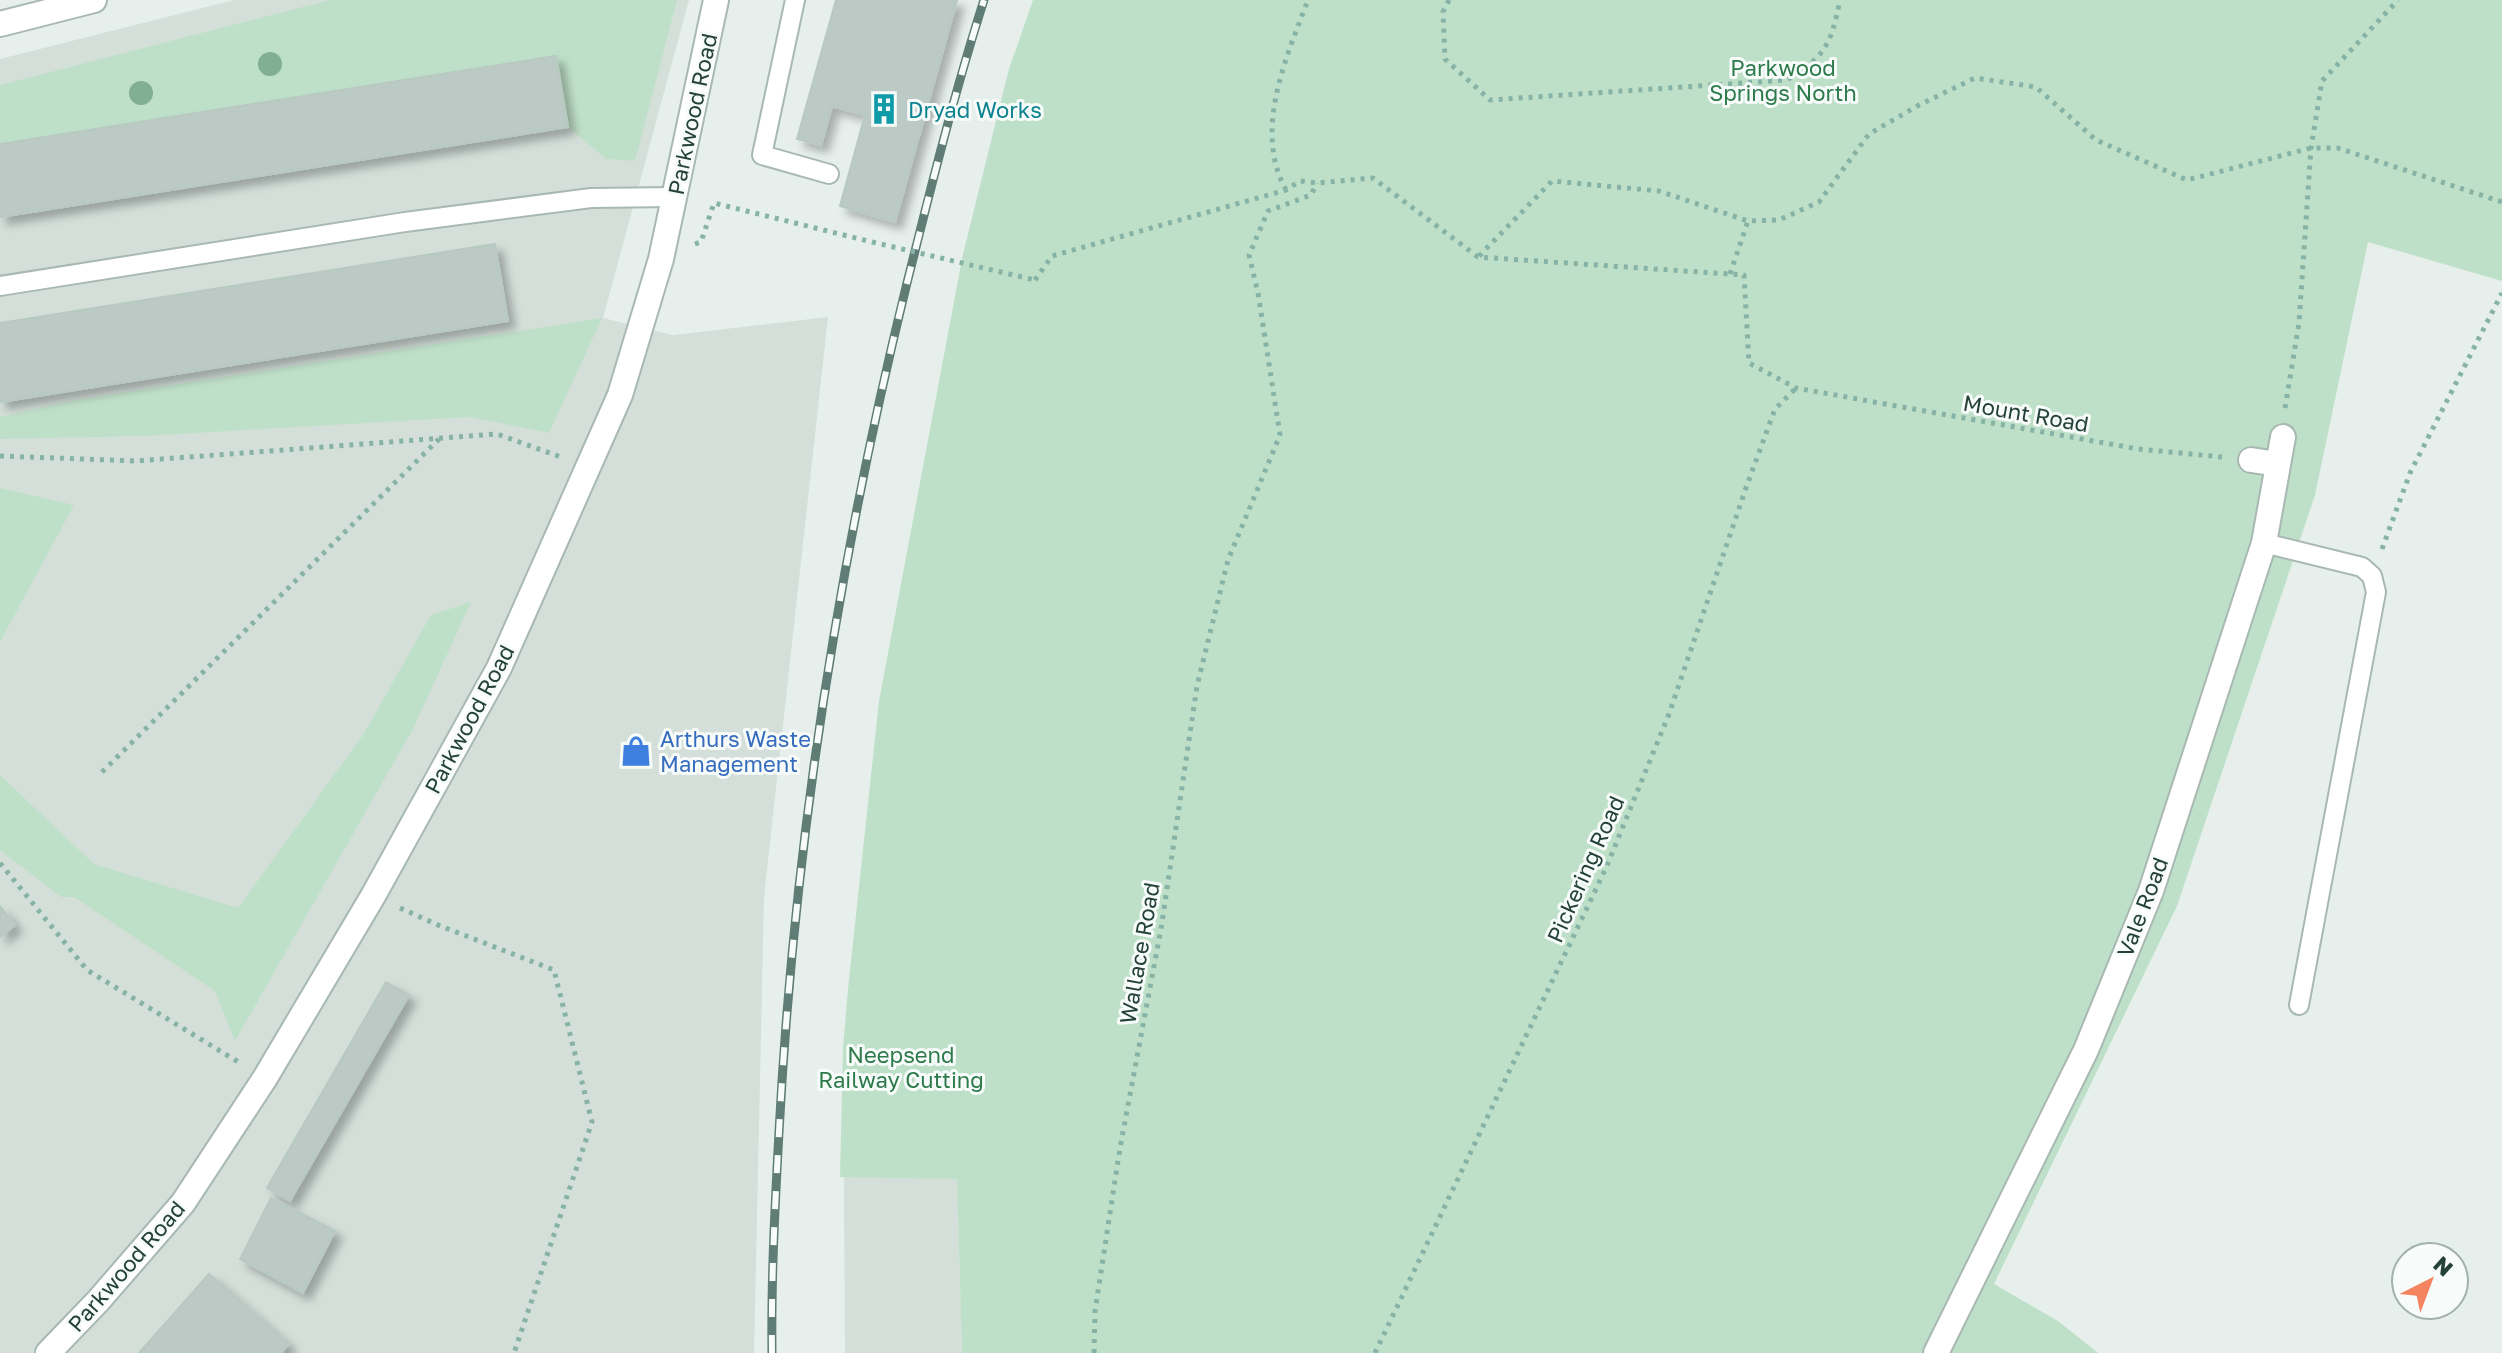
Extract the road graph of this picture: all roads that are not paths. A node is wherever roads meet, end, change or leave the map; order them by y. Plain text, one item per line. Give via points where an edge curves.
1 (94, 0) edge
2 (716, 0) edge
3 (795, 0) edge
4 (0, 24) edge
5 (829, 174) dead end
6 (674, 197) junction
7 (0, 286) edge
8 (2283, 437) road end
9 (2251, 460) road end
10 (2278, 464) junction
11 (2264, 543) junction
12 (2299, 1005) dead end
13 (48, 1353) edge
14 (1936, 1353) edge

1 - 4 street
2 - 6 street, Parkwood Road
3 - 5 lane via 762,155
6 - 7 lane via 591,198 405,222
6 - 13 street, Parkwood Road via 620,395 499,668 373,896 183,1203
8 - 10 street, Vale Road
9 - 10 street
10 - 11 street, Vale Road
11 - 12 lane via 2362,567 2372,576 2376,592
11 - 14 street, Vale Road via 2145,906 2086,1050

